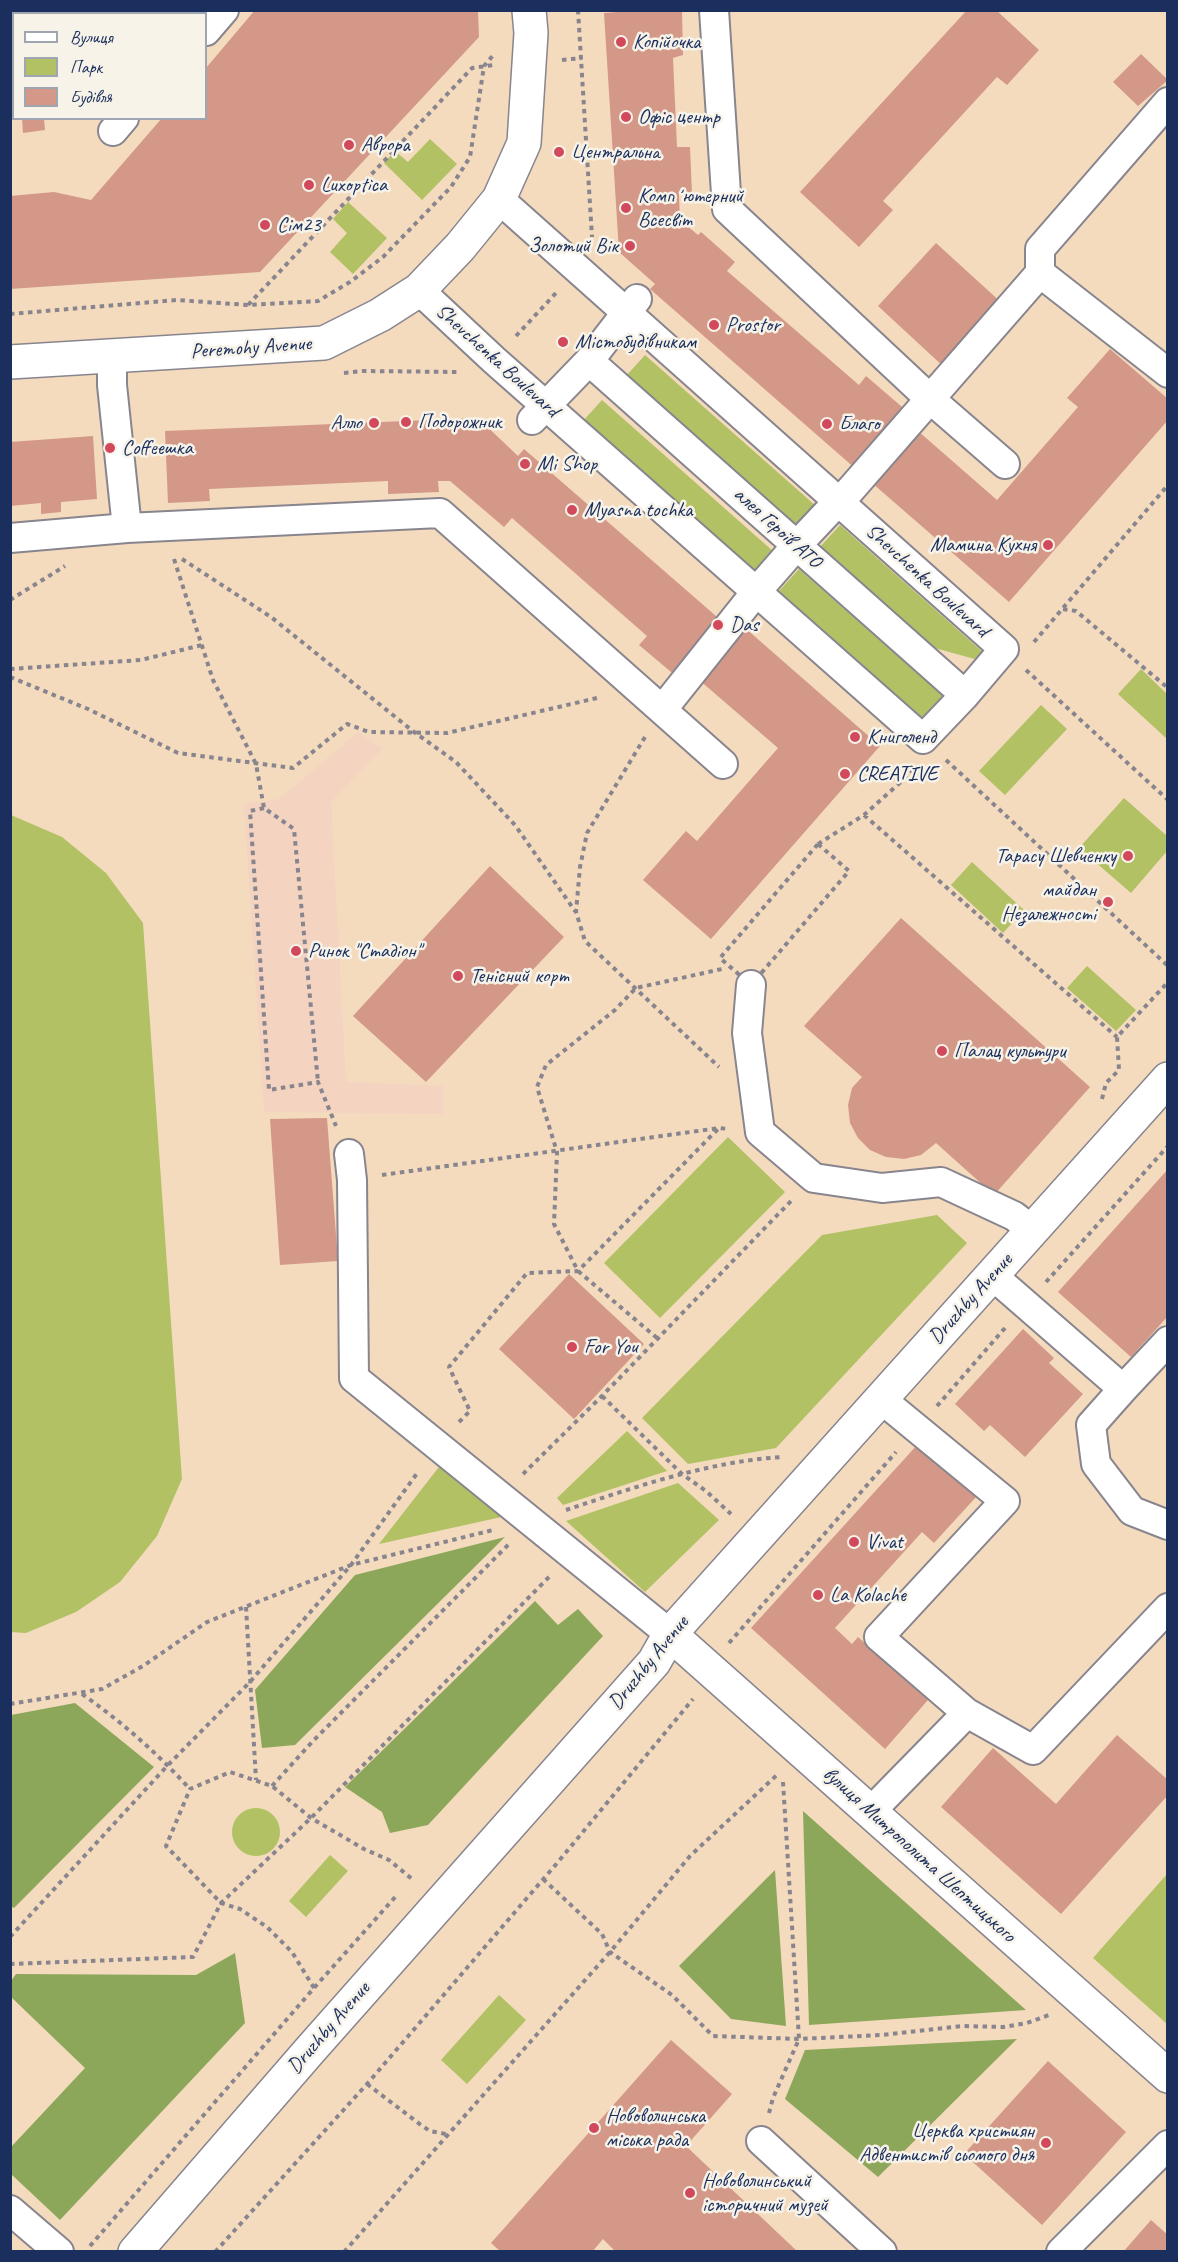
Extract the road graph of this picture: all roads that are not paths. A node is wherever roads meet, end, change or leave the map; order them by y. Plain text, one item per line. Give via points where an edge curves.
1 (224, 10) edge
2 (530, 10) edge
3 (714, 10) edge
4 (207, 30) edge
5 (1167, 102) edge
6 (499, 199) junction
7 (1040, 273) junction
8 (419, 290) junction
9 (632, 305) junction
10 (112, 357) junction
11 (589, 361) junction
12 (10, 362) edge
13 (1167, 373) edge
14 (929, 398) junction
15 (538, 412) junction
16 (1005, 464) dead end
17 (839, 503) junction
18 (128, 528) junction
19 (10, 538) edge
20 (797, 545) junction
21 (756, 592) junction
22 (964, 695) junction
23 (662, 710) junction
24 (723, 764) dead end
25 (741, 976) road end
26 (1167, 1079) edge
27 (350, 1167) road end
28 (1032, 1230) junction
29 (992, 1275) junction
30 (1167, 1341) edge
31 (1123, 1389) junction
32 (881, 1399) junction
33 (1167, 1526) edge
34 (1167, 1608) edge
35 (670, 1634) junction
36 (967, 1713) junction
37 (872, 1814) junction
38 (1167, 2076) edge
39 (761, 2140) road end
40 (1167, 2145) edge
41 (10, 2210) edge
42 (59, 2252) edge
43 (135, 2252) edge
44 (882, 2252) edge
45 (1061, 2252) edge

1 - 4 street
2 - 6 street, Peremohy Avenue via 524,143
3 - 14 street via 727,209
5 - 7 street via 1040,249
6 - 8 street, Peremohy Avenue
6 - 9 street, Shevchenka Boulevard via 578,270
7 - 13 street
7 - 14 street
8 - 10 street, Peremohy Avenue via 324,343
8 - 15 street, Shevchenka Boulevard via 494,360
9 - 11 street
9 - 17 street, Shevchenka Boulevard
10 - 12 street, Peremohy Avenue
10 - 18 street
11 - 15 street
11 - 20 street, алея Героїв АТО
14 - 16 street
14 - 17 street
15 - 21 street, Shevchenka Boulevard
17 - 20 street
17 - 22 street, Shevchenka Boulevard via 1004,649
18 - 19 street
18 - 23 street via 440,513
20 - 21 street
20 - 22 street, алея Героїв АТО
21 - 22 street, Shevchenka Boulevard via 923,739
21 - 23 street
23 - 24 street
25 - 28 street via 760,1132 814,1178 882,1188 941,1182 1014,1216
26 - 28 street, Druzhby Avenue
27 - 35 street via 354,1378
28 - 29 street, Druzhby Avenue
29 - 31 street
29 - 32 street, Druzhby Avenue
30 - 31 street
31 - 33 street via 1091,1425 1096,1464 1132,1511
32 - 35 street, Druzhby Avenue
32 - 36 street via 1005,1501 879,1637
34 - 36 street via 1034,1750
35 - 37 street, вулиця Митрополита Шептицького
35 - 43 street, Druzhby Avenue via 654,1662
36 - 37 street
37 - 38 street, вулиця Митрополита Шептицького
39 - 44 street
40 - 45 street
41 - 42 street

